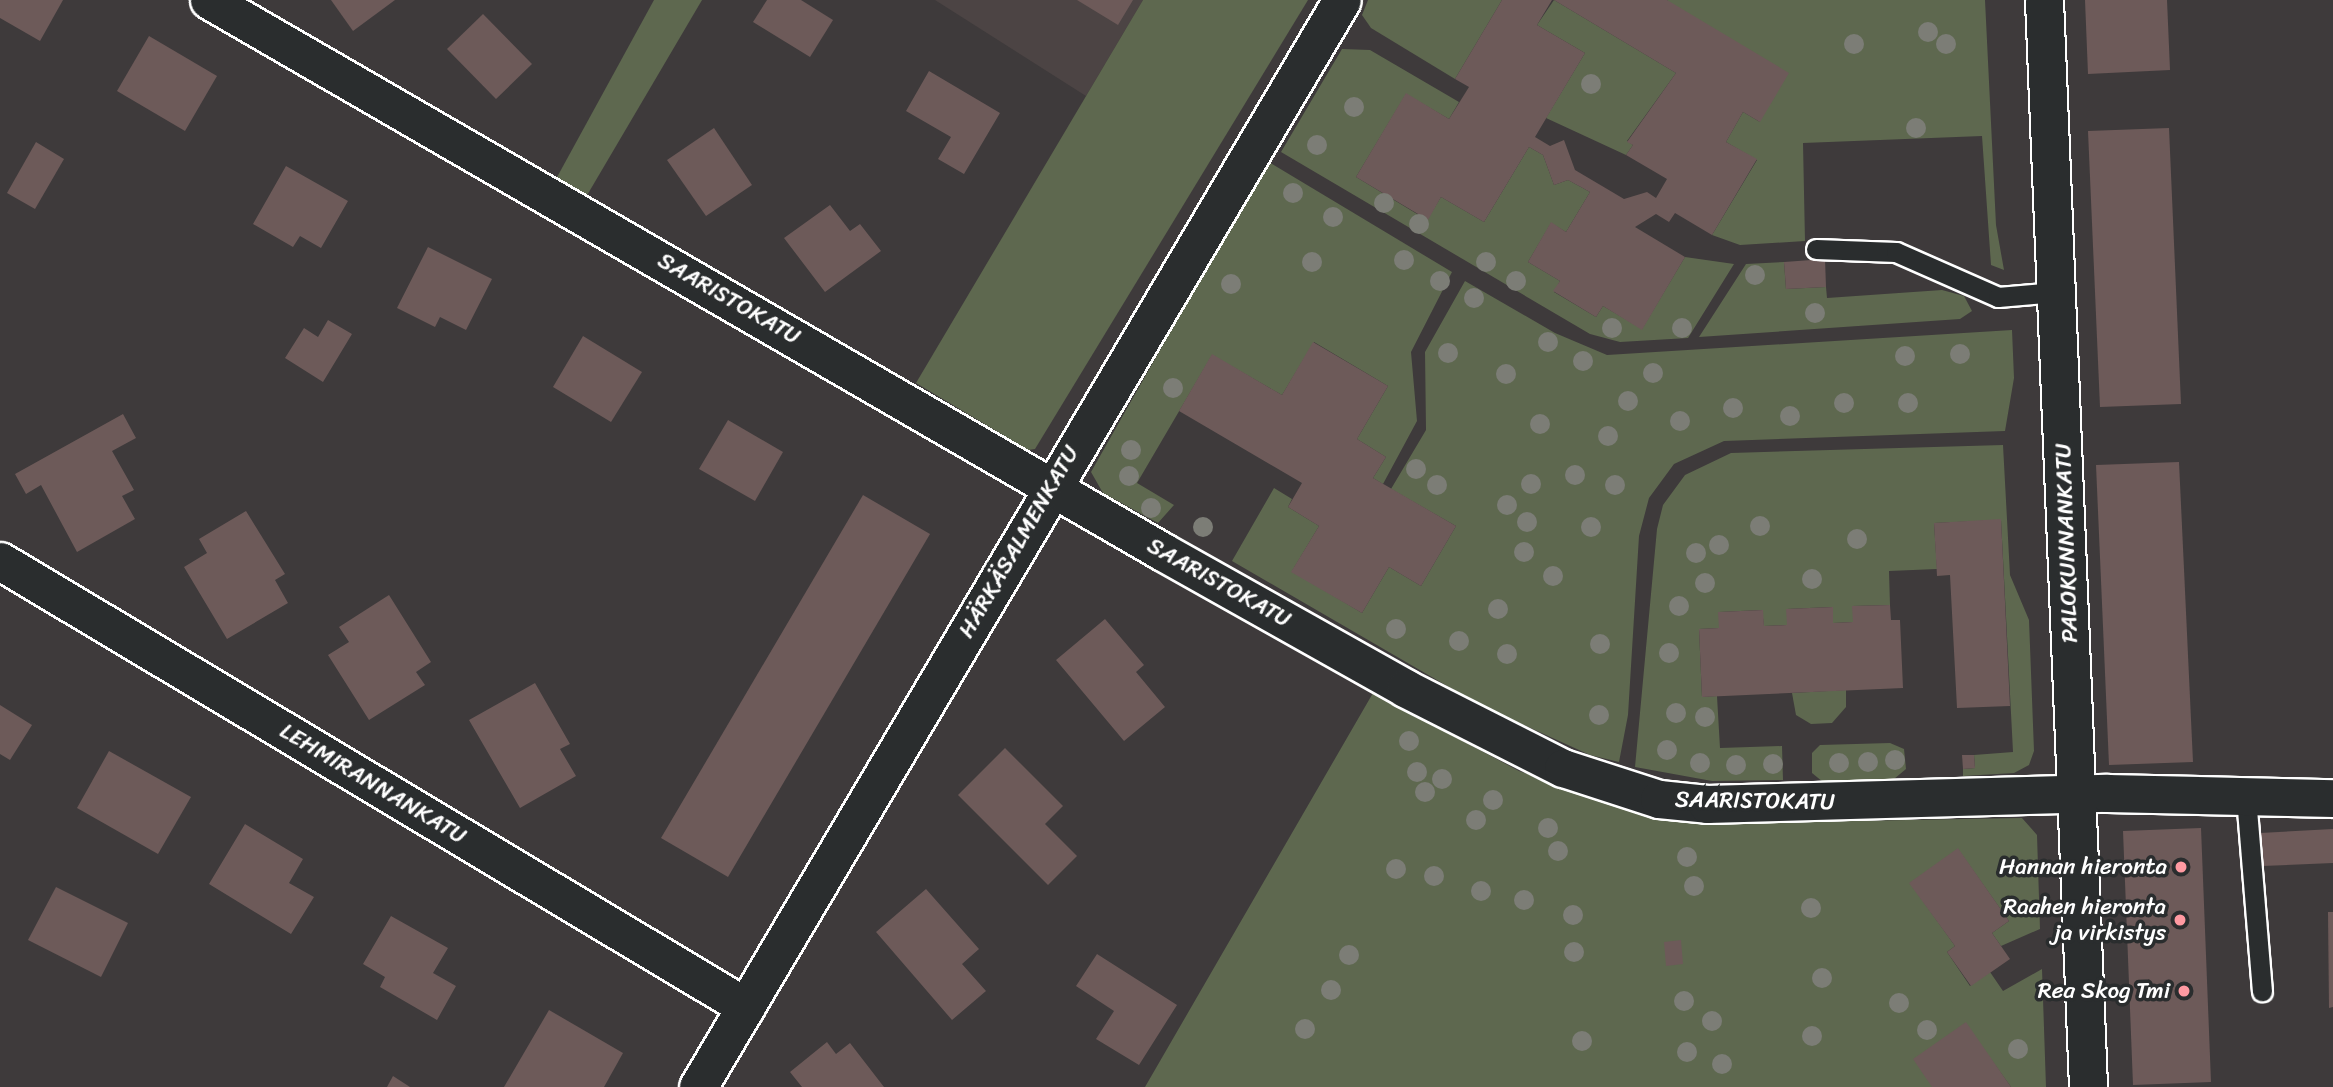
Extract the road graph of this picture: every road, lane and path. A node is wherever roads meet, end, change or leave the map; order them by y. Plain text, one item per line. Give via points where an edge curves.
1 (209, 0) edge
2 (1342, 0) edge
3 (2044, 0) edge
4 (1816, 249) dead end
5 (2056, 292) junction
6 (1051, 488) junction
7 (0, 561) edge
8 (2078, 793) junction
9 (2246, 797) junction
10 (2333, 798) edge
11 (2262, 990) dead end
12 (746, 1007) junction
13 (698, 1087) edge
14 (2088, 1087) edge

1 - 6 street, SAARISTOKATU
2 - 6 street, HÄRKÄSALMENKATU
3 - 5 street, PALOKUNNANKATU
4 - 5 lane via 1896,252 1998,297
5 - 8 street, PALOKUNNANKATU
6 - 8 street, SAARISTOKATU via 1497,738 1620,789 1659,799 1752,805
6 - 12 street, HÄRKÄSALMENKATU
7 - 12 street, LEHMIRANNANKATU
8 - 9 street, SAARISTOKATU
8 - 14 street, PALOKUNNANKATU
9 - 10 street, SAARISTOKATU
9 - 11 lane
12 - 13 street, HÄRKÄSALMENKATU

